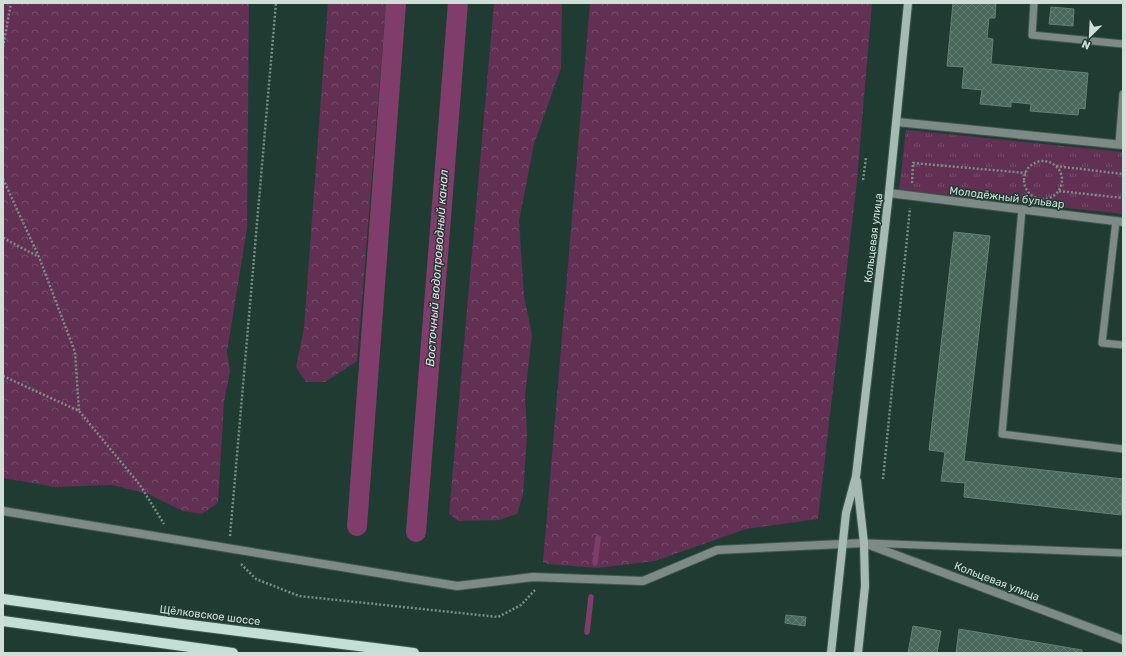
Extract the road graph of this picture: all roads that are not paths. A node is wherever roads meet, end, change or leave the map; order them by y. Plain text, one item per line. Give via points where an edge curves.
1 (908, 3) edge
2 (1034, 3) edge
3 (1123, 44) edge
4 (1123, 94) edge
5 (897, 122) junction
6 (1121, 144) edge
7 (889, 193) junction
8 (1022, 209) junction
9 (1120, 221) edge
10 (1123, 345) edge
11 (1123, 449) edge
12 (856, 476) junction
13 (3, 511) edge
14 (842, 543) junction
15 (864, 543) junction
16 (1123, 553) edge
17 (3, 599) edge
18 (3, 621) edge
19 (1123, 640) edge
20 (202, 651) edge
21 (233, 653) edge
22 (414, 653) edge
23 (831, 653) edge
24 (858, 653) edge

1 - 5 street, Кольцевая улица
2 - 3 lane via 1032,35
4 - 6 lane
5 - 6 street
5 - 7 street, Кольцевая улица
7 - 8 street, Молодёжный бульвар
7 - 12 street, Кольцевая улица
8 - 9 street, Молодёжный бульвар
8 - 11 lane via 1002,434
9 - 10 lane via 1102,343
12 - 14 street, Кольцевая улица via 846,513
12 - 15 street, Кольцевая улица
13 - 14 street via 457,586 533,577 643,581 717,550
14 - 15 street
14 - 23 street, Кольцевая улица
15 - 16 lane
15 - 19 street, Кольцевая улица
15 - 24 street, Кольцевая улица via 865,586
17 - 22 main road, Щёлковское шоссе
18 - 20 main road
20 - 21 main road

